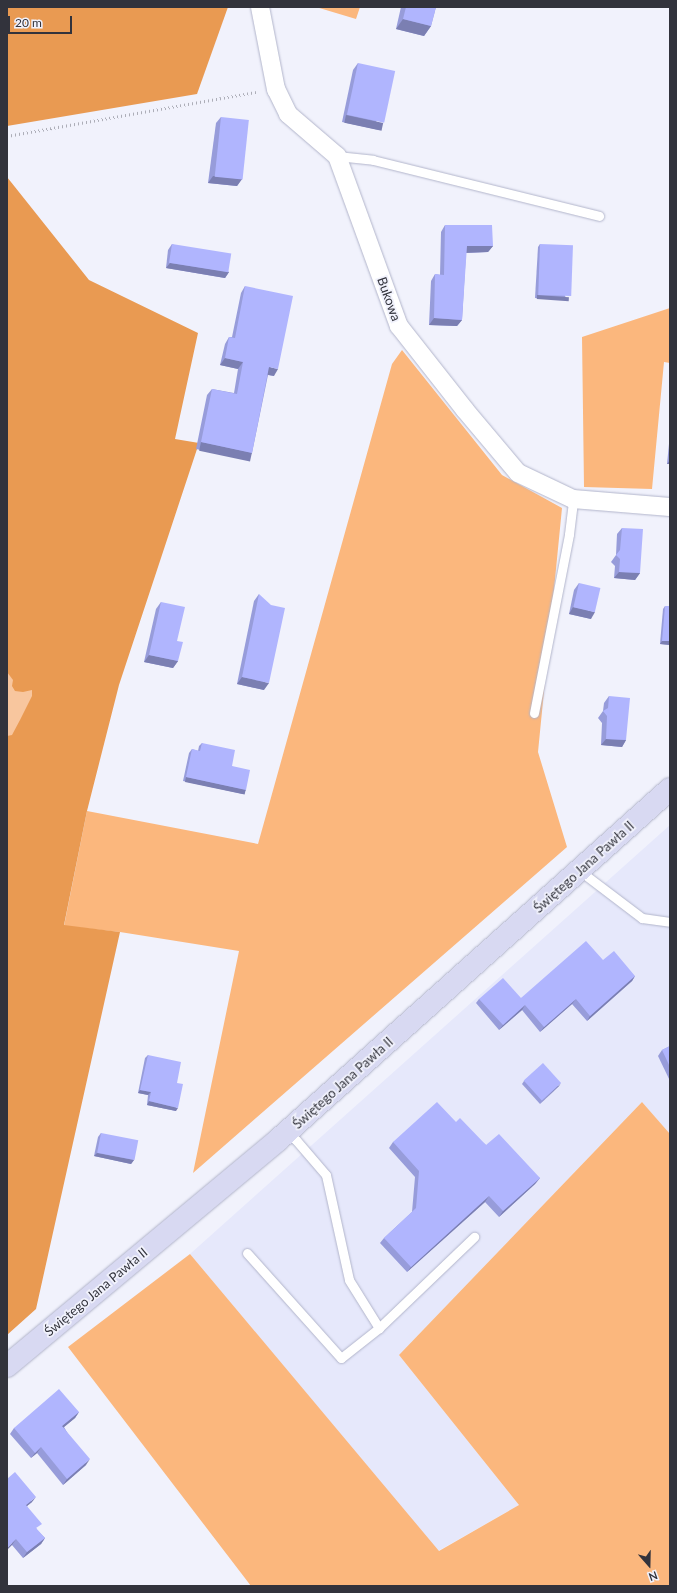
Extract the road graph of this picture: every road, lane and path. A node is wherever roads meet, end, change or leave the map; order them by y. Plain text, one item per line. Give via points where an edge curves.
1 (260, 7) edge
2 (276, 90) junction
3 (7, 136) edge
4 (336, 156) junction
5 (599, 216) dead end
6 (573, 499) junction
7 (670, 508) edge
8 (534, 713) dead end
9 (670, 789) edge
10 (580, 871) junction
11 (670, 922) edge
12 (286, 1133) junction
13 (474, 1237) dead end
14 (247, 1253) dead end
15 (379, 1328) junction
16 (7, 1366) edge

1 - 2 street, Bukowa
2 - 3 path
2 - 4 street, Bukowa via 288,114
4 - 5 lane via 373,160
4 - 6 street, Bukowa via 399,326 518,473
6 - 7 street, Bukowa
6 - 8 lane via 569,534
9 - 10 street, Świętego Jana Pawła II
10 - 11 lane via 642,918
10 - 12 street, Świętego Jana Pawła II
12 - 15 lane via 296,1140 326,1175 349,1280
12 - 16 street, Świętego Jana Pawła II
13 - 15 lane
14 - 15 lane via 341,1358

